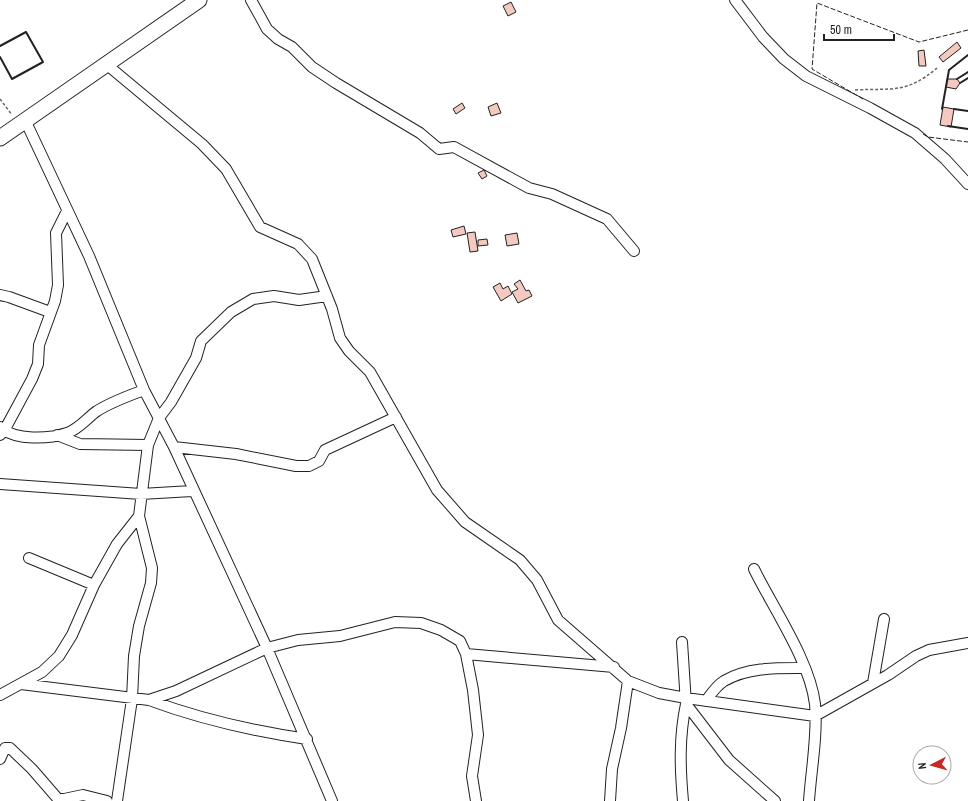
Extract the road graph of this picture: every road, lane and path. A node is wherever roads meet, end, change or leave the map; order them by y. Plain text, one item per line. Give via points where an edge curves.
1 (198, 0) edge
2 (251, 0) edge
3 (735, 0) edge
4 (106, 64) junction
5 (937, 68) dead end
6 (842, 94) junction
7 (0, 99) edge
8 (22, 122) junction
9 (0, 138) edge
10 (968, 184) edge
11 (67, 211) junction
12 (634, 251) dead end
13 (0, 296) edge
14 (327, 296) junction
15 (50, 312) junction
16 (144, 390) junction
17 (396, 416) junction
18 (159, 418) junction
19 (1, 431) edge
20 (57, 435) junction
21 (148, 445) junction
22 (174, 447) junction
23 (0, 484) edge
24 (192, 491) junction
25 (141, 494) junction
26 (139, 516) junction
27 (29, 558) dead end
28 (754, 569) dead end
29 (94, 585) junction
30 (884, 619) dead end
31 (682, 642) dead end
32 (968, 643) edge
33 (267, 648) junction
34 (466, 654) junction
35 (614, 668) junction
36 (804, 668) junction
37 (628, 681) junction
38 (873, 683) junction
39 (21, 684) junction
40 (0, 694) edge
41 (132, 699) junction
42 (149, 700) junction
43 (686, 701) junction
44 (706, 701) junction
45 (815, 716) junction
46 (307, 739) junction
47 (0, 758) edge
48 (106, 801) edge
49 (117, 801) edge
50 (332, 801) edge
51 (476, 801) edge
52 (610, 801) edge
53 (684, 801) edge
54 (775, 801) edge
55 (809, 801) edge

1 - 4 highway
2 - 12 street via 267,28 278,39 292,46 312,67 336,83 420,133 439,149 454,147 529,188 552,194 607,218
3 - 6 street via 764,39 784,59 806,76
4 - 8 highway
4 - 14 street via 202,144 226,169 260,227 298,244 312,259
5 - 6 path via 923,80 908,87 855,90
6 - 10 street via 915,134 945,159
7 - 8 path
8 - 9 highway
8 - 11 street
11 - 15 street via 55,238 58,285
11 - 16 street via 90,256
13 - 15 street
14 - 17 street via 340,338 349,352 370,372
14 - 18 street via 299,300 274,296 253,299 231,312 201,341 196,358
15 - 19 street via 39,345 38,364
16 - 18 street
16 - 20 street via 97,411 75,430
17 - 22 street via 325,450 319,461 309,466
17 - 35 street via 437,490 465,522 520,560 537,580 558,620
18 - 21 street
18 - 22 street
19 - 20 street via 28,438
20 - 21 street via 80,444
21 - 25 street
22 - 24 street
23 - 25 street
24 - 25 street
24 - 33 street
25 - 26 street
26 - 29 street via 117,544
26 - 41 street via 152,568 151,583 134,656
27 - 29 street
28 - 36 street
29 - 39 street via 72,636 59,656 42,672
30 - 38 street
31 - 43 street
32 - 38 street via 929,650
33 - 34 street via 298,640 340,636 394,622 421,623 441,630 460,641
33 - 42 street via 176,691
33 - 46 street
34 - 35 street
34 - 51 street via 478,735 472,776
35 - 37 street
36 - 44 street via 771,668 736,676 715,688
36 - 45 street via 815,703
37 - 43 street
37 - 52 street via 612,769
38 - 45 street
39 - 40 street
39 - 41 street
41 - 42 street
41 - 49 street
42 - 46 street via 203,718
43 - 44 street
43 - 53 street via 680,736
43 - 54 street via 729,760
44 - 45 street
45 - 55 street
46 - 50 street
47 - 48 street via 5,748 10,748 60,800 90,795

